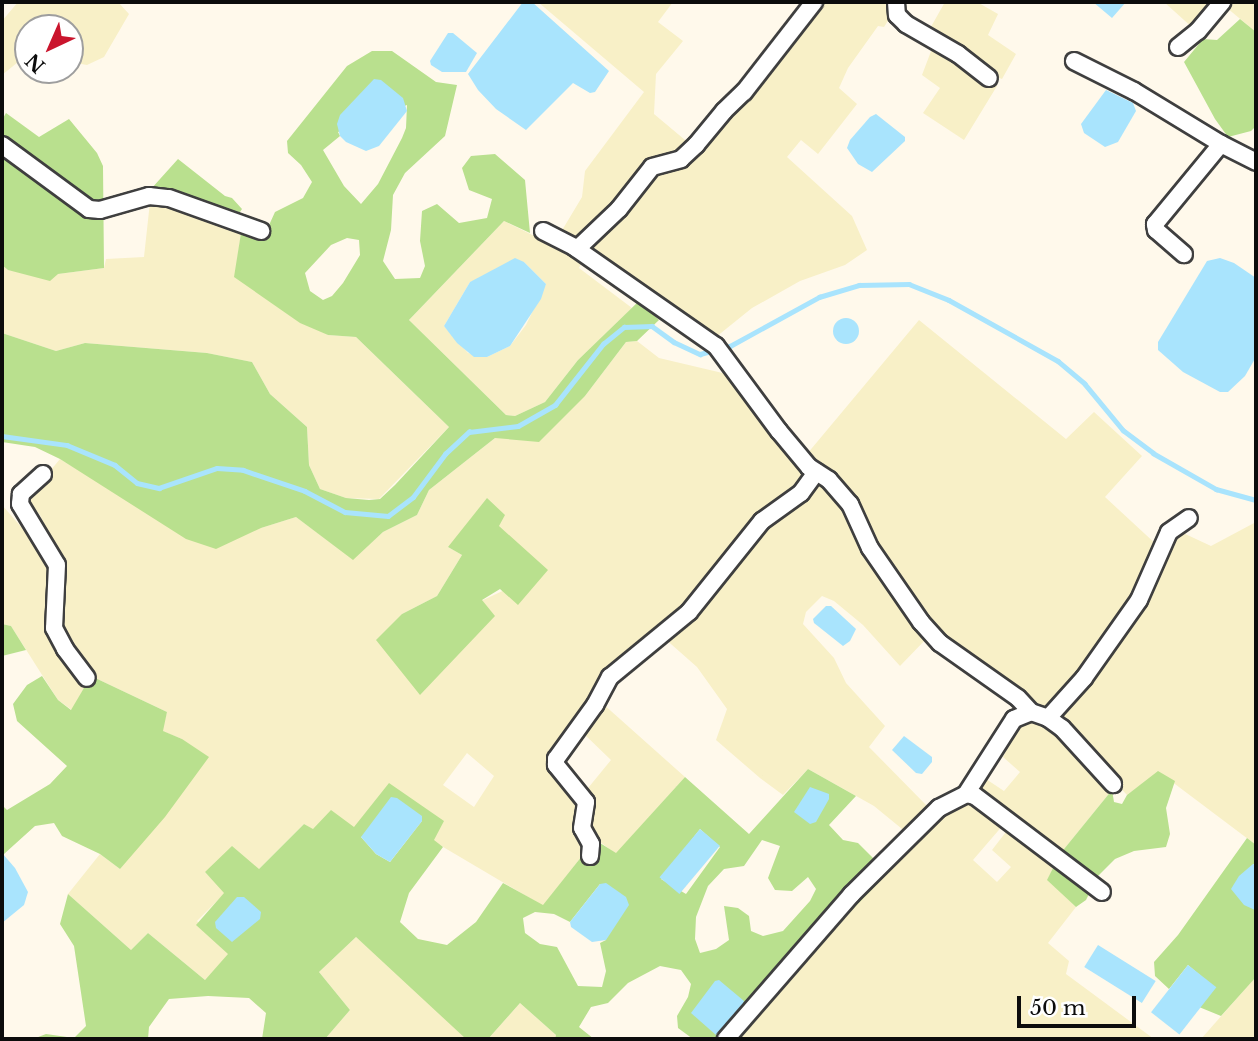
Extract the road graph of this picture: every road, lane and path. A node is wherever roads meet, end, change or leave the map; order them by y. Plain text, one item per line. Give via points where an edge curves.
1 (814, 2) edge
2 (896, 2) edge
3 (1222, 2) edge
4 (1178, 47) dead end
5 (1074, 61) dead end
6 (989, 78) dead end
7 (1221, 144) junction
8 (2, 145) edge
9 (1256, 162) edge
10 (261, 231) dead end
11 (543, 231) dead end
12 (577, 249) junction
13 (1184, 254) dead end
14 (816, 472) junction
15 (43, 474) dead end
16 (1189, 518) dead end
17 (87, 678) dead end
18 (1031, 712) junction
19 (1048, 718) junction
20 (1113, 784) dead end
21 (966, 794) junction
22 (590, 856) dead end
23 (1102, 892) dead end
24 (726, 1039) edge

1 - 12 street via 696,145 681,159 652,167 619,209
2 - 6 street via 897,15 906,24
3 - 4 street
5 - 7 street
7 - 9 street
7 - 13 street via 1155,224
8 - 10 street via 89,209 149,196 169,198
11 - 12 street
12 - 14 street via 716,346
14 - 18 street via 850,504 870,548 921,622 940,643
14 - 22 street via 801,493 762,522 689,612 610,677 556,760 586,802 582,828 591,844
15 - 17 street via 20,494 20,504 57,565 54,628
16 - 19 street via 1169,532 1139,600 1084,678
18 - 19 street
18 - 21 street via 1014,719
19 - 20 street via 1083,748
21 - 23 street via 975,796
21 - 24 street via 939,808 851,895

